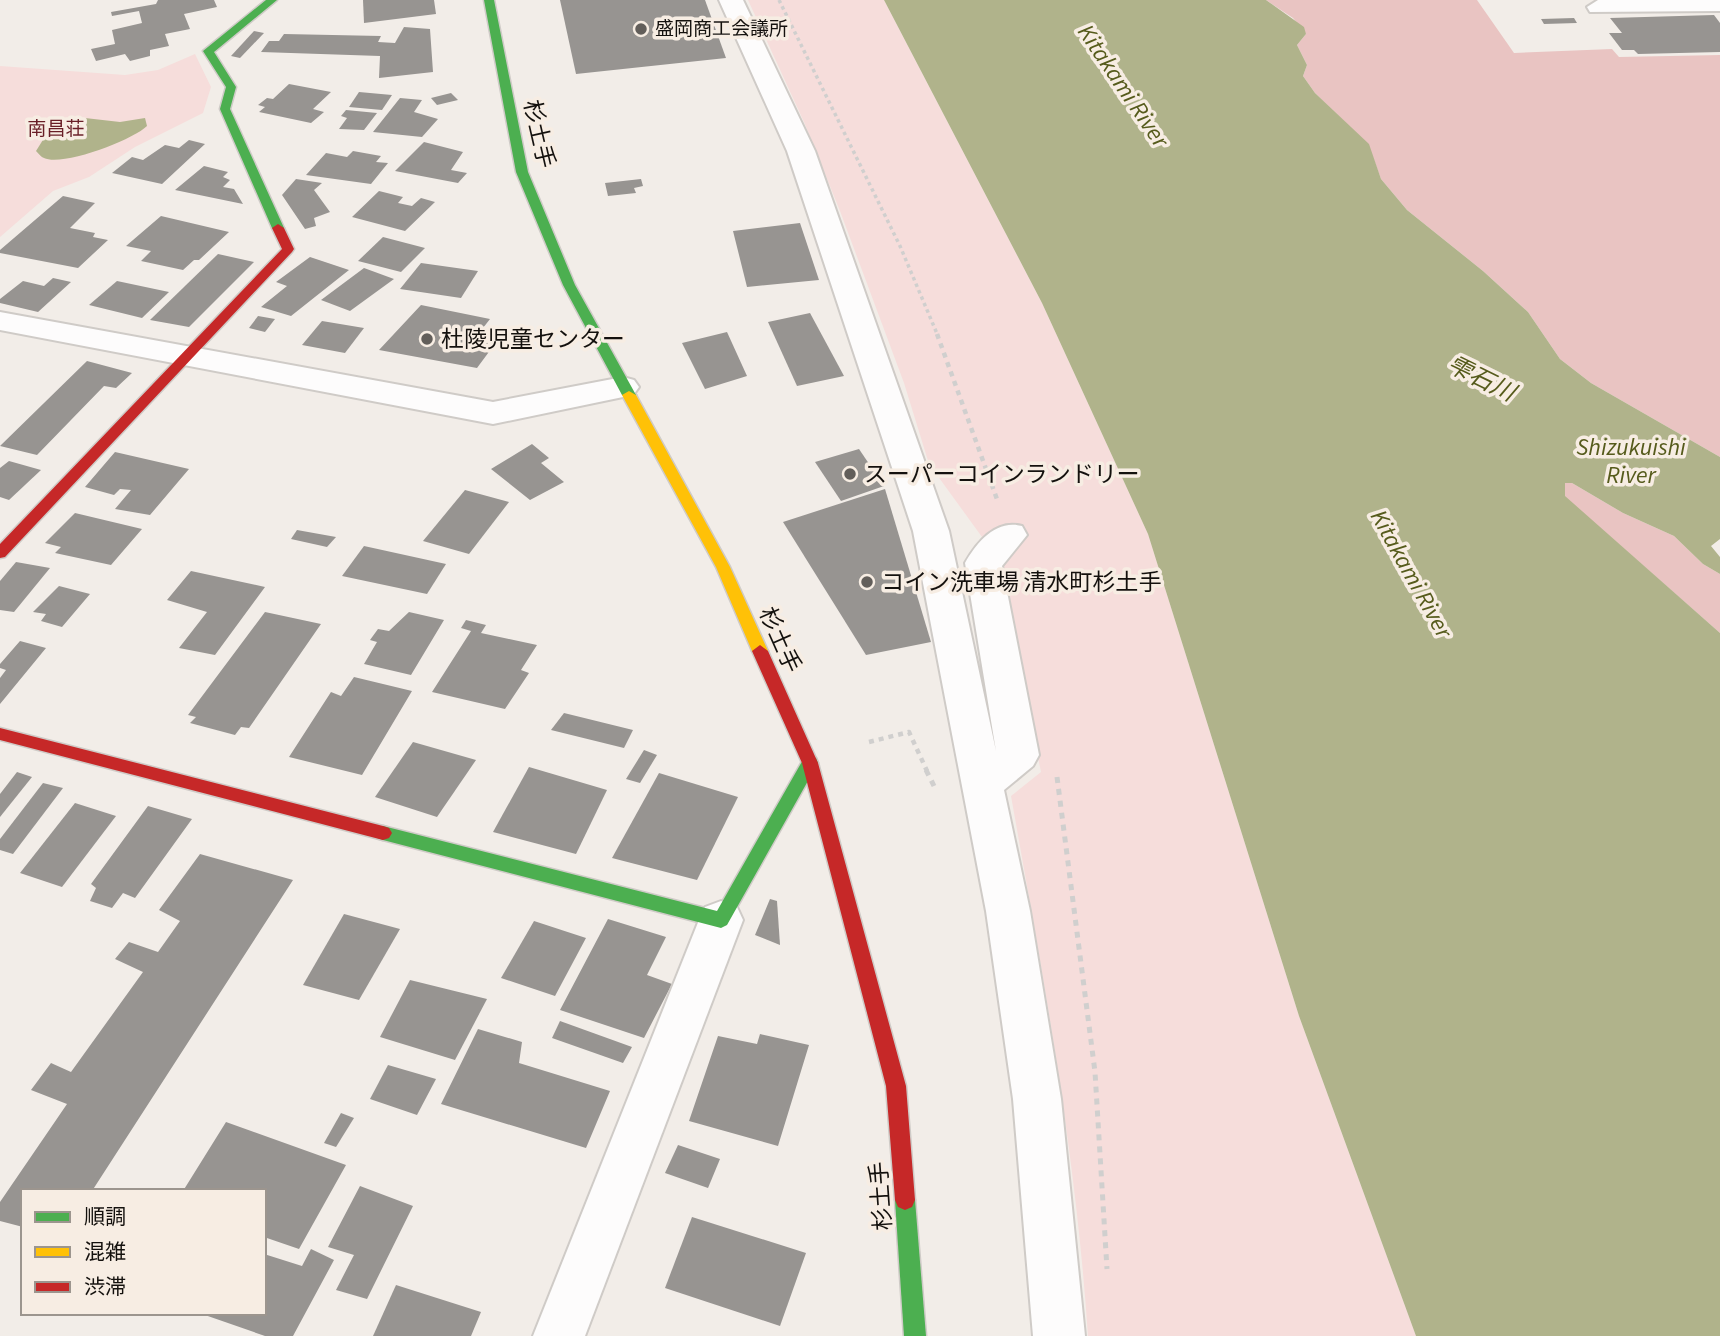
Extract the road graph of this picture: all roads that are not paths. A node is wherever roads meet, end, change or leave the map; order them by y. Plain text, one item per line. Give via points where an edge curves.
1 (272, 0) edge
2 (489, 0) edge
3 (731, 0) edge
4 (1720, 4) edge
5 (1599, 7) dead end
6 (0, 321) edge
7 (188, 358) junction
8 (623, 387) junction
9 (1009, 535) dead end
10 (0, 553) edge
11 (0, 734) edge
12 (810, 763) junction
13 (982, 785) junction
14 (721, 920) junction
15 (559, 1336) edge
16 (915, 1336) edge
17 (1059, 1336) edge

1 - 7 street via 208,51 231,87 225,109 288,248
2 - 8 street, 杉土手 via 522,172 569,285
3 - 13 street via 801,151 931,531
4 - 5 street
6 - 7 street
7 - 8 street via 493,413
7 - 10 street
8 - 12 street, 杉土手 via 723,567
9 - 13 street via 983,563 1020,755
11 - 14 street
12 - 14 street
12 - 16 street, 杉土手 via 896,1086
13 - 17 street via 1037,1100
14 - 15 street

